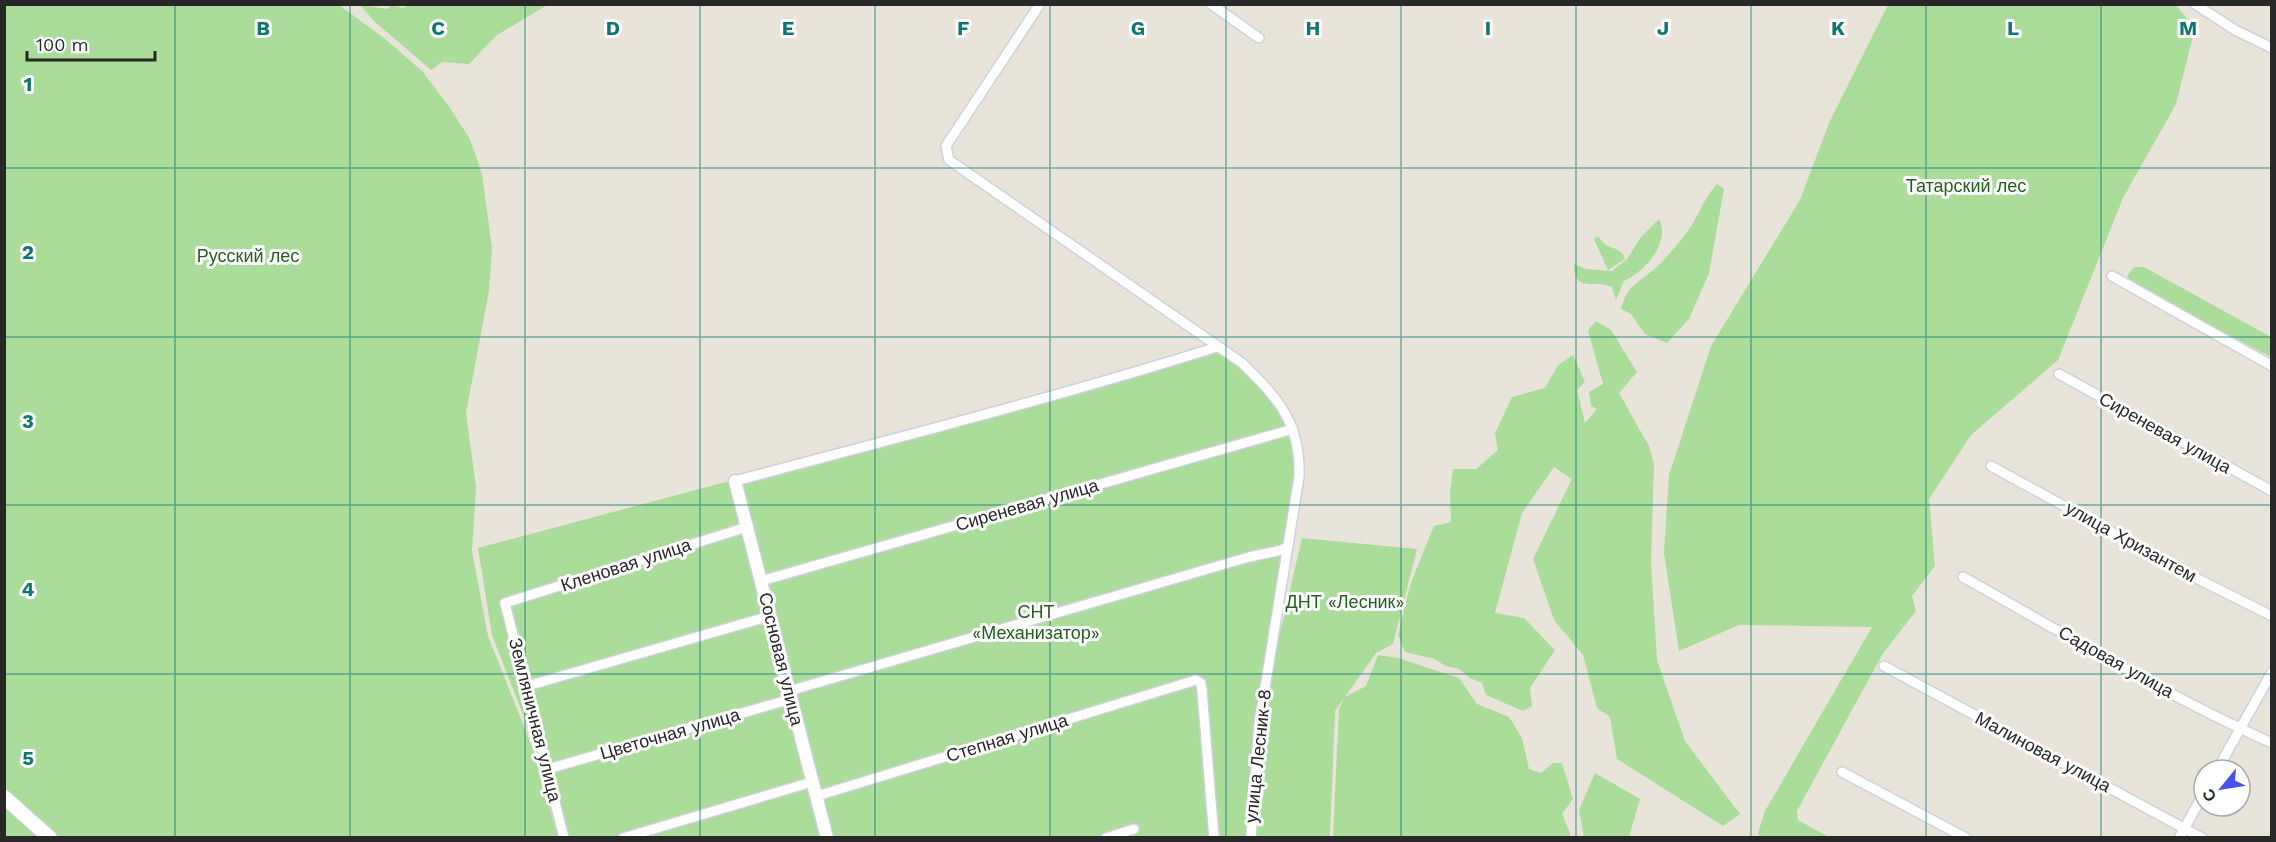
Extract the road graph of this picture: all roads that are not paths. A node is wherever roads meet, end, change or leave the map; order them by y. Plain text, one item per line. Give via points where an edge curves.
1 (1040, 4) edge
2 (1211, 4) edge
3 (2195, 4) edge
4 (1259, 38) dead end
5 (2271, 46) edge
6 (2112, 276) dead end
7 (1217, 347) junction
8 (2271, 366) edge
9 (2059, 375) dead end
10 (1293, 429) junction
11 (1991, 466) dead end
12 (735, 481) joint
13 (2271, 491) edge
14 (747, 527) junction
15 (1288, 546) junction
16 (1963, 577) dead end
17 (761, 581) junction
18 (505, 603) joint
19 (770, 616) junction
20 (2271, 616) edge
21 (1884, 666) dead end
22 (2271, 672) edge
23 (527, 686) junction
24 (790, 695) junction
25 (2240, 729) junction
26 (2271, 742) edge
27 (2224, 758) edge
28 (548, 769) junction
29 (1842, 772) dead end
30 (812, 782) junction
31 (817, 796) junction
32 (4, 797) edge
33 (2192, 815) edge
34 (1134, 829) dead end
35 (2182, 833) edge
36 (50, 837) edge
37 (564, 837) edge
38 (623, 837) edge
39 (827, 837) edge
40 (1106, 837) edge
41 (1214, 837) edge
42 (1251, 837) edge
43 (1966, 837) edge
44 (2202, 837) edge

1 - 7 street, улица Лесник-8 via 946,146 948,160
2 - 4 street
3 - 5 street via 2235,30
6 - 8 street
7 - 10 street, улица Лесник-8 via 1262,382
7 - 12 street
9 - 13 street, Сиреневая улица
10 - 15 street, улица Лесник-8 via 1300,457
10 - 17 street, Сиреневая улица
11 - 20 street, улица Хризантем
12 - 14 street, Сосновая улица
14 - 17 street, Сосновая улица
14 - 18 street, Кленовая улица
15 - 24 street, Цветочная улица
15 - 42 street, улица Лесник-8 via 1259,725
16 - 25 street, Садовая улица
17 - 19 street, Сосновая улица
18 - 23 street, Земляничная улица
19 - 23 street
19 - 24 street, Сосновая улица
21 - 35 street, Малиновая улица
22 - 25 street
23 - 28 street, Земляничная улица
24 - 28 street, Цветочная улица
24 - 30 street, Сосновая улица
25 - 26 street, Садовая улица
25 - 27 street
28 - 37 street, Земляничная улица
29 - 43 street
30 - 31 street, Сосновая улица
30 - 38 street
31 - 39 street, Сосновая улица
31 - 41 street, Степная улица via 1196,680 1202,691
32 - 36 main road
33 - 35 street
34 - 40 street
35 - 44 street, Малиновая улица

